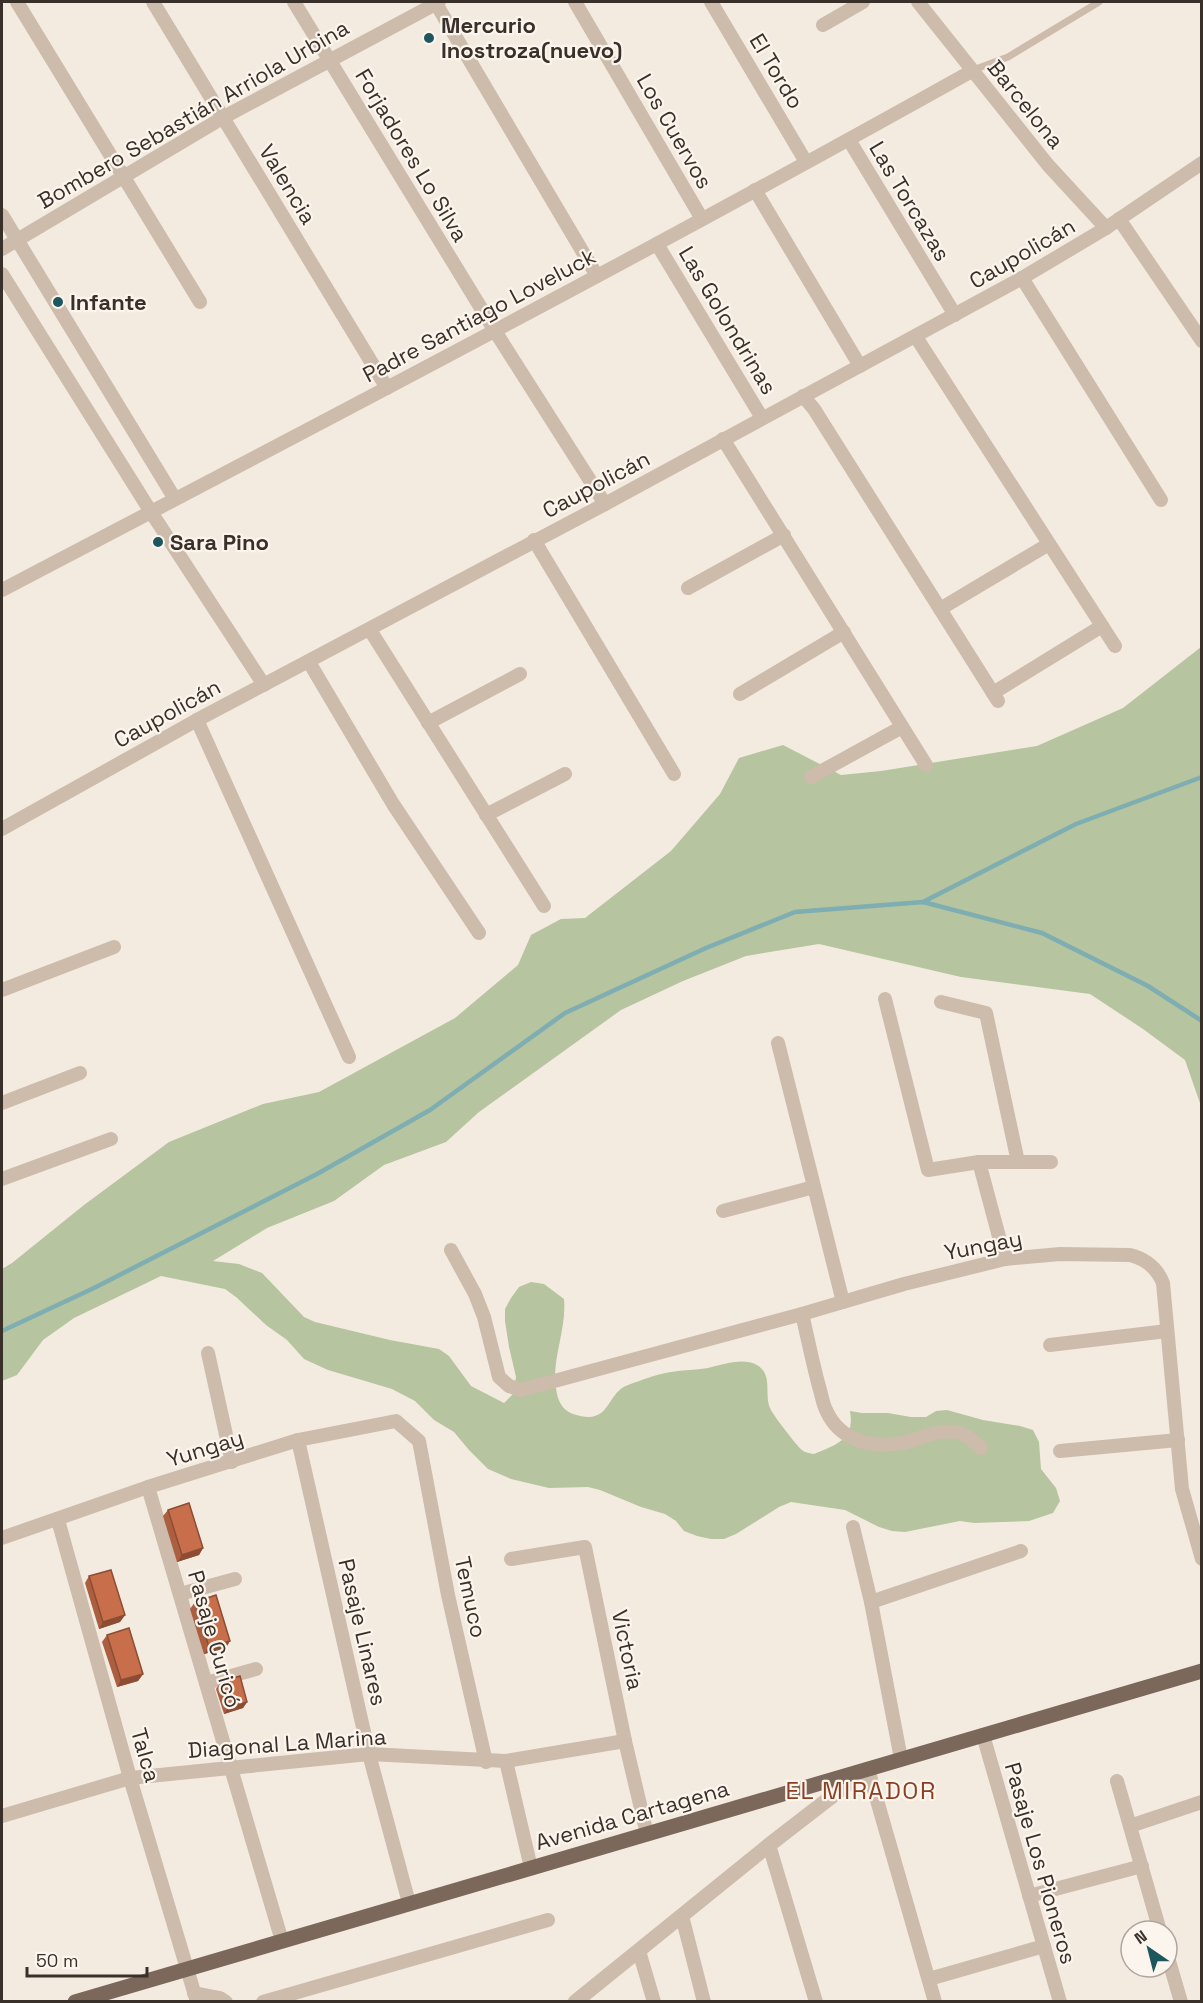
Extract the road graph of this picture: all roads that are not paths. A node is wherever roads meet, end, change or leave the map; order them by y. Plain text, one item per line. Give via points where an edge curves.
1 (17, 2) edge
2 (153, 2) edge
3 (294, 2) edge
4 (437, 2) edge
5 (575, 2) edge
6 (711, 2) edge
7 (863, 2) edge
8 (918, 2) edge
9 (1099, 2) edge
10 (823, 25) dead end
11 (330, 60) junction
12 (972, 70) junction
13 (224, 117) junction
14 (849, 140) junction
15 (806, 162) junction
16 (1202, 163) edge
17 (123, 176) junction
18 (756, 190) junction
19 (2, 215) edge
20 (702, 219) junction
21 (1119, 219) junction
22 (1106, 228) junction
23 (16, 239) junction
24 (657, 244) junction
25 (2, 249) edge
26 (2, 274) edge
27 (597, 276) junction
28 (1022, 278) junction
29 (200, 302) dead end
30 (955, 315) junction
31 (495, 331) junction
32 (916, 337) junction
33 (1202, 341) edge
34 (860, 366) junction
35 (387, 388) junction
36 (803, 396) junction
37 (762, 418) junction
38 (723, 439) junction
39 (176, 499) junction
40 (1161, 500) dead end
41 (605, 504) junction
42 (151, 512) junction
43 (784, 535) junction
44 (534, 540) junction
45 (1049, 544) junction
46 (688, 588) dead end
47 (2, 590) edge
48 (940, 609) junction
49 (1102, 626) junction
50 (369, 630) junction
51 (844, 632) junction
52 (1115, 646) dead end
53 (309, 662) junction
54 (520, 674) dead end
55 (264, 685) junction
56 (740, 694) dead end
57 (196, 720) junction
58 (428, 723) junction
59 (902, 727) junction
60 (926, 765) dead end
61 (565, 774) dead end
62 (674, 774) dead end
63 (811, 777) dead end
64 (486, 815) junction
65 (2, 829) edge
66 (544, 906) dead end
67 (479, 933) dead end
68 (114, 947) dead end
69 (2, 990) edge
70 (885, 999) dead end
71 (941, 1002) dead end
72 (778, 1043) dead end
73 (349, 1057) dead end
74 (80, 1073) dead end
75 (2, 1103) edge
76 (111, 1139) dead end
77 (979, 1162) junction
78 (1018, 1162) junction
79 (1051, 1162) dead end
80 (2, 1179) edge
81 (813, 1187) junction
82 (723, 1211) dead end
83 (451, 1250) dead end
84 (1005, 1258) junction
85 (843, 1302) junction
86 (802, 1314) junction
87 (1167, 1331) junction
88 (1050, 1345) dead end
89 (208, 1353) dead end
90 (298, 1440) junction
91 (1178, 1440) junction
92 (419, 1441) joint
93 (981, 1448) dead end
94 (1060, 1451) dead end
95 (232, 1462) junction
96 (148, 1487) junction
97 (58, 1520) junction
98 (853, 1527) dead end
99 (2, 1538) edge
100 (1021, 1551) dead end
101 (511, 1559) dead end
102 (1202, 1559) edge
103 (235, 1579) dead end
104 (180, 1594) junction
105 (871, 1602) junction
106 (256, 1669) dead end
107 (1202, 1671) edge
108 (206, 1683) junction
109 (983, 1736) junction
110 (625, 1741) junction
111 (369, 1754) junction
112 (901, 1760) junction
113 (486, 1761) junction
114 (506, 1761) junction
115 (231, 1767) junction
116 (868, 1769) junction
117 (130, 1778) junction
118 (1117, 1781) dead end
119 (1202, 1802) edge
120 (2, 1816) edge
121 (1130, 1826) junction
122 (647, 1834) junction
123 (769, 1845) junction
124 (1142, 1866) junction
125 (531, 1868) junction
126 (1029, 1896) junction
127 (410, 1903) junction
128 (682, 1916) junction
129 (1157, 1919) edge
130 (548, 1920) dead end
131 (282, 1941) junction
132 (1044, 1946) junction
133 (639, 1951) junction
134 (187, 1969) junction
135 (929, 1978) junction
136 (1174, 1979) edge
137 (196, 1997) edge
138 (75, 2001) edge
139 (226, 2001) edge
140 (263, 2001) edge
141 (575, 2001) edge
142 (654, 2001) edge
143 (704, 2001) edge
144 (816, 2001) edge
145 (935, 2001) edge
146 (1060, 2001) edge
147 (1181, 2001) edge

1 - 17 street
2 - 13 street, Valencia
3 - 11 street, Forjadores Lo Silva
4 - 11 street, Bombero Sebastián Arriola Urbina
4 - 27 street
5 - 20 street, Los Cuervos
6 - 15 street, El Tordo
7 - 10 street
8 - 12 street, Barcelona
9 - 12 lane via 1008,57
11 - 13 street, Bombero Sebastián Arriola Urbina
11 - 31 street, Forjadores Lo Silva
12 - 14 street, Padre Santiago Loveluck
12 - 22 street, Barcelona via 1048,165
13 - 17 street, Bombero Sebastián Arriola Urbina
13 - 35 street, Valencia
14 - 15 street, Padre Santiago Loveluck
14 - 30 street, Las Torcazas
15 - 18 street, Padre Santiago Loveluck
16 - 21 street, Caupolicán
17 - 23 street, Bombero Sebastián Arriola Urbina
17 - 29 street
18 - 20 street, Padre Santiago Loveluck
18 - 34 street
19 - 23 street
20 - 24 street, Padre Santiago Loveluck
21 - 22 street, Caupolicán
21 - 33 street
22 - 28 street, Caupolicán
23 - 25 street, Bombero Sebastián Arriola Urbina
23 - 39 street
24 - 27 street, Padre Santiago Loveluck
24 - 37 street, Las Golondrinas
26 - 42 street
27 - 31 street, Padre Santiago Loveluck
28 - 30 street, Caupolicán
28 - 40 street
30 - 32 street, Caupolicán
31 - 35 street, Padre Santiago Loveluck
31 - 41 street, Forjadores Lo Silva
32 - 34 street, Caupolicán
32 - 45 street
34 - 36 street, Caupolicán
35 - 39 street, Padre Santiago Loveluck
36 - 37 street, Caupolicán
36 - 48 street
37 - 38 street, Caupolicán
38 - 41 street, Caupolicán
38 - 43 street
39 - 42 street, Padre Santiago Loveluck
41 - 44 street, Caupolicán
42 - 47 street, Padre Santiago Loveluck
42 - 55 street
43 - 46 street
43 - 51 street
44 - 50 street, Caupolicán
44 - 62 street
45 - 48 street
45 - 49 street
48 - 49 street via 996,697
49 - 52 street
50 - 53 street, Caupolicán
50 - 58 street
51 - 56 street
51 - 59 street
53 - 55 street, Caupolicán
53 - 67 street via 393,804
54 - 58 street
55 - 57 street, Caupolicán
57 - 65 street, Caupolicán
57 - 73 street
58 - 64 street
59 - 60 street
59 - 63 street
61 - 64 street
64 - 66 street
68 - 69 street
70 - 77 street via 928,1170
71 - 78 street via 986,1013
72 - 81 street
74 - 75 street
76 - 80 street
77 - 78 street
77 - 84 street
78 - 79 street
81 - 82 street
81 - 85 street
83 - 86 street, Yungay via 484,1317 499,1377 515,1389
84 - 85 street, Yungay
84 - 87 street, Yungay via 1060,1254 1138,1257 1152,1266 1163,1283
85 - 86 street, Yungay
86 - 93 street via 827,1412 853,1440 878,1445 902,1443 929,1433 954,1431 968,1436
87 - 88 street
87 - 91 street, Yungay
89 - 95 street
90 - 92 street, Yungay via 396,1421
90 - 95 street, Yungay
90 - 111 street, Pasaje Linares
91 - 94 street
91 - 102 street, Yungay via 1182,1489
92 - 113 street, Temuco via 448,1595
95 - 96 street, Yungay
96 - 97 street, Yungay
96 - 104 street, Pasaje Curicó
97 - 99 street, Yungay
97 - 117 street, Talca
98 - 105 street
100 - 105 street
101 - 110 street, Victoria via 585,1547
103 - 104 street
104 - 108 street, Pasaje Curicó
105 - 112 street
106 - 108 street
107 - 109 main road, Avenida Cartagena
108 - 115 street, Pasaje Curicó
109 - 112 main road, Avenida Cartagena
109 - 126 street, Pasaje Los Pioneros
110 - 114 street, Diagonal La Marina
110 - 122 street, Victoria
111 - 113 street, Diagonal La Marina
111 - 115 street, Diagonal La Marina
111 - 127 street, Pasaje Linares
112 - 116 main road, Avenida Cartagena
113 - 114 street, Diagonal La Marina
114 - 125 street
115 - 117 street, Diagonal La Marina
115 - 131 street, Pasaje Curicó
116 - 122 main road, Avenida Cartagena
116 - 123 street
116 - 135 street
117 - 120 street, Diagonal La Marina
117 - 134 street, Talca
118 - 121 street
119 - 121 street
121 - 124 street
122 - 125 main road, Avenida Cartagena
123 - 128 street
123 - 144 street
124 - 126 street
124 - 129 street
125 - 127 main road, Avenida Cartagena
126 - 132 street, Pasaje Los Pioneros
127 - 131 main road, Avenida Cartagena
128 - 133 street
128 - 143 street
130 - 140 street
131 - 134 main road, Avenida Cartagena
132 - 135 street
132 - 146 street, Pasaje Los Pioneros
133 - 141 street
133 - 142 street
134 - 137 street, Talca
134 - 138 main road, Avenida Cartagena
135 - 145 street
136 - 147 street
137 - 139 street

